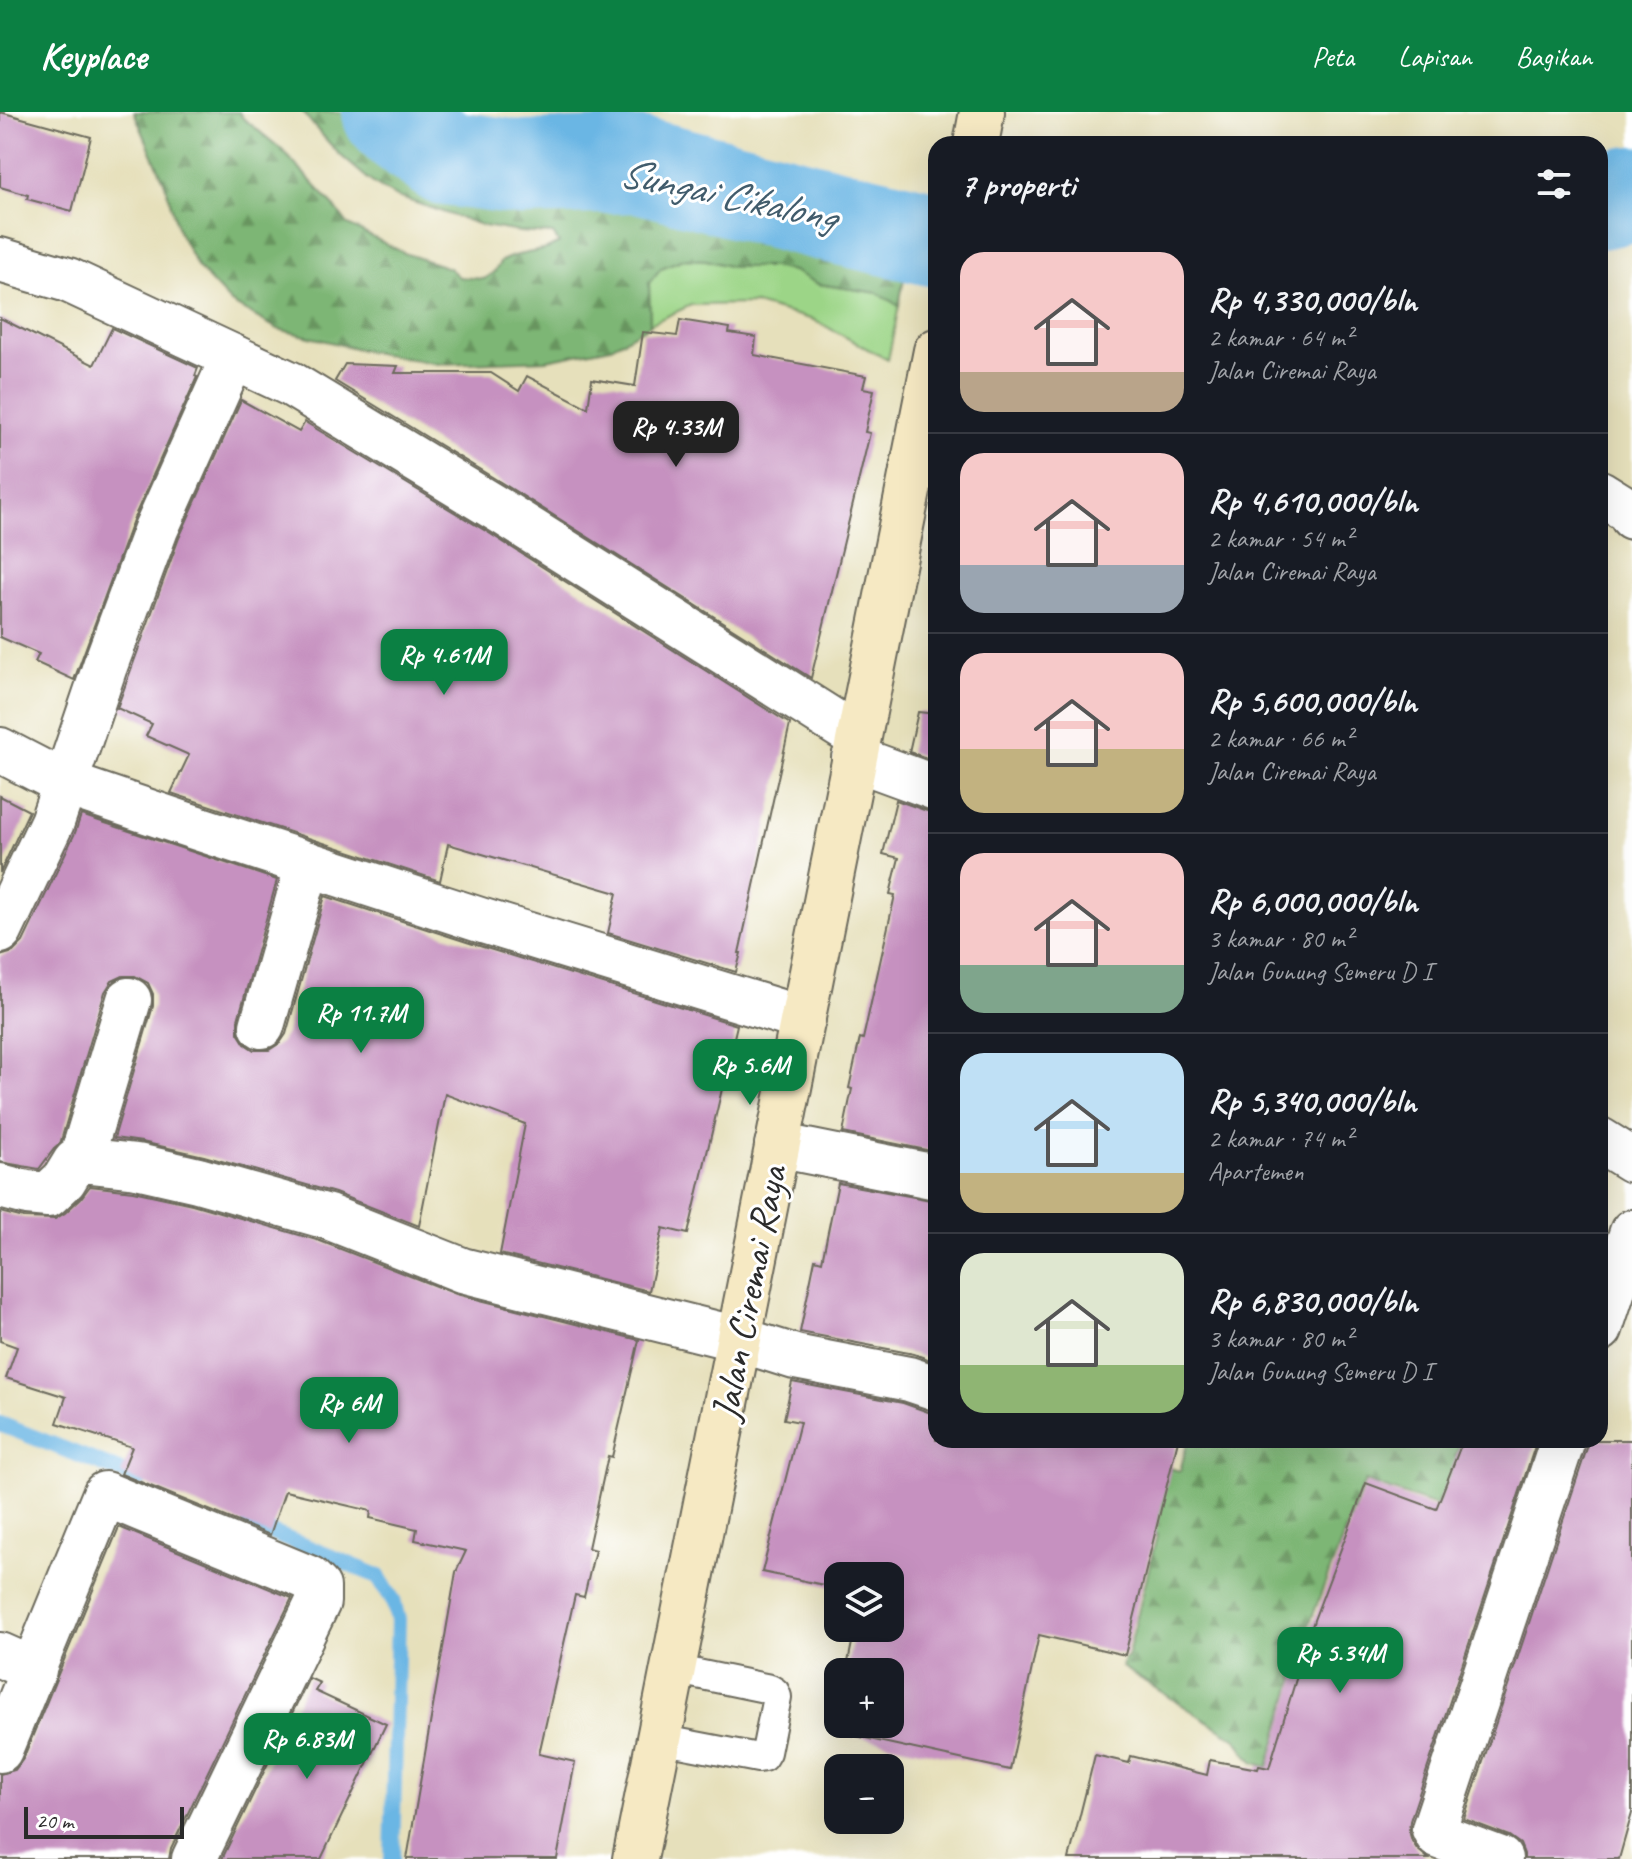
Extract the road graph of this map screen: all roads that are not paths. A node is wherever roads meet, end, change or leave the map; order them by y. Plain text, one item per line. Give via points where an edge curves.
1 (982, 112) edge
2 (978, 136) edge
3 (0, 260) edge
4 (233, 357) junction
5 (928, 399) edge
6 (1608, 498) edge
7 (1632, 517) edge
8 (856, 748) junction
9 (0, 750) edge
10 (64, 783) junction
11 (928, 784) edge
12 (308, 864) junction
13 (0, 931) edge
14 (129, 1000) dead end
15 (803, 1019) junction
16 (262, 1026) dead end
17 (777, 1145) junction
18 (1608, 1145) edge
19 (81, 1160) junction
20 (1632, 1160) edge
21 (928, 1175) edge
22 (0, 1186) edge
23 (1632, 1232) edge
24 (1608, 1305) edge
25 (738, 1339) junction
26 (928, 1385) edge
27 (1560, 1448) edge
28 (17, 1662) edge
29 (673, 1669) junction
30 (659, 1739) junction
31 (0, 1750) edge
32 (194, 1859) edge
33 (635, 1859) edge
34 (1500, 1859) edge

1 - 2 street
3 - 4 street via 68,280
4 - 8 street via 291,384 502,512
4 - 10 street via 156,529
5 - 8 street, Jalan Ciremai Raya
6 - 7 street
8 - 11 street
8 - 15 street, Jalan Ciremai Raya
9 - 10 street
10 - 12 street
10 - 13 street via 52,822
12 - 15 street
12 - 16 street
14 - 19 street
15 - 17 street, Jalan Ciremai Raya
17 - 21 street
17 - 25 street, Jalan Ciremai Raya
18 - 20 street
19 - 22 street via 48,1195
19 - 25 street via 198,1180 328,1217 462,1270
23 - 24 street
25 - 26 street
25 - 29 street, Jalan Ciremai Raya
27 - 34 street via 1434,1829 1438,1836
28 - 31 street
28 - 32 street via 105,1494 309,1578 318,1587 318,1602
29 - 30 street, Jalan Ciremai Raya
29 - 30 lane via 775,1692 769,1738 766,1752 758,1758
30 - 33 street, Jalan Ciremai Raya

